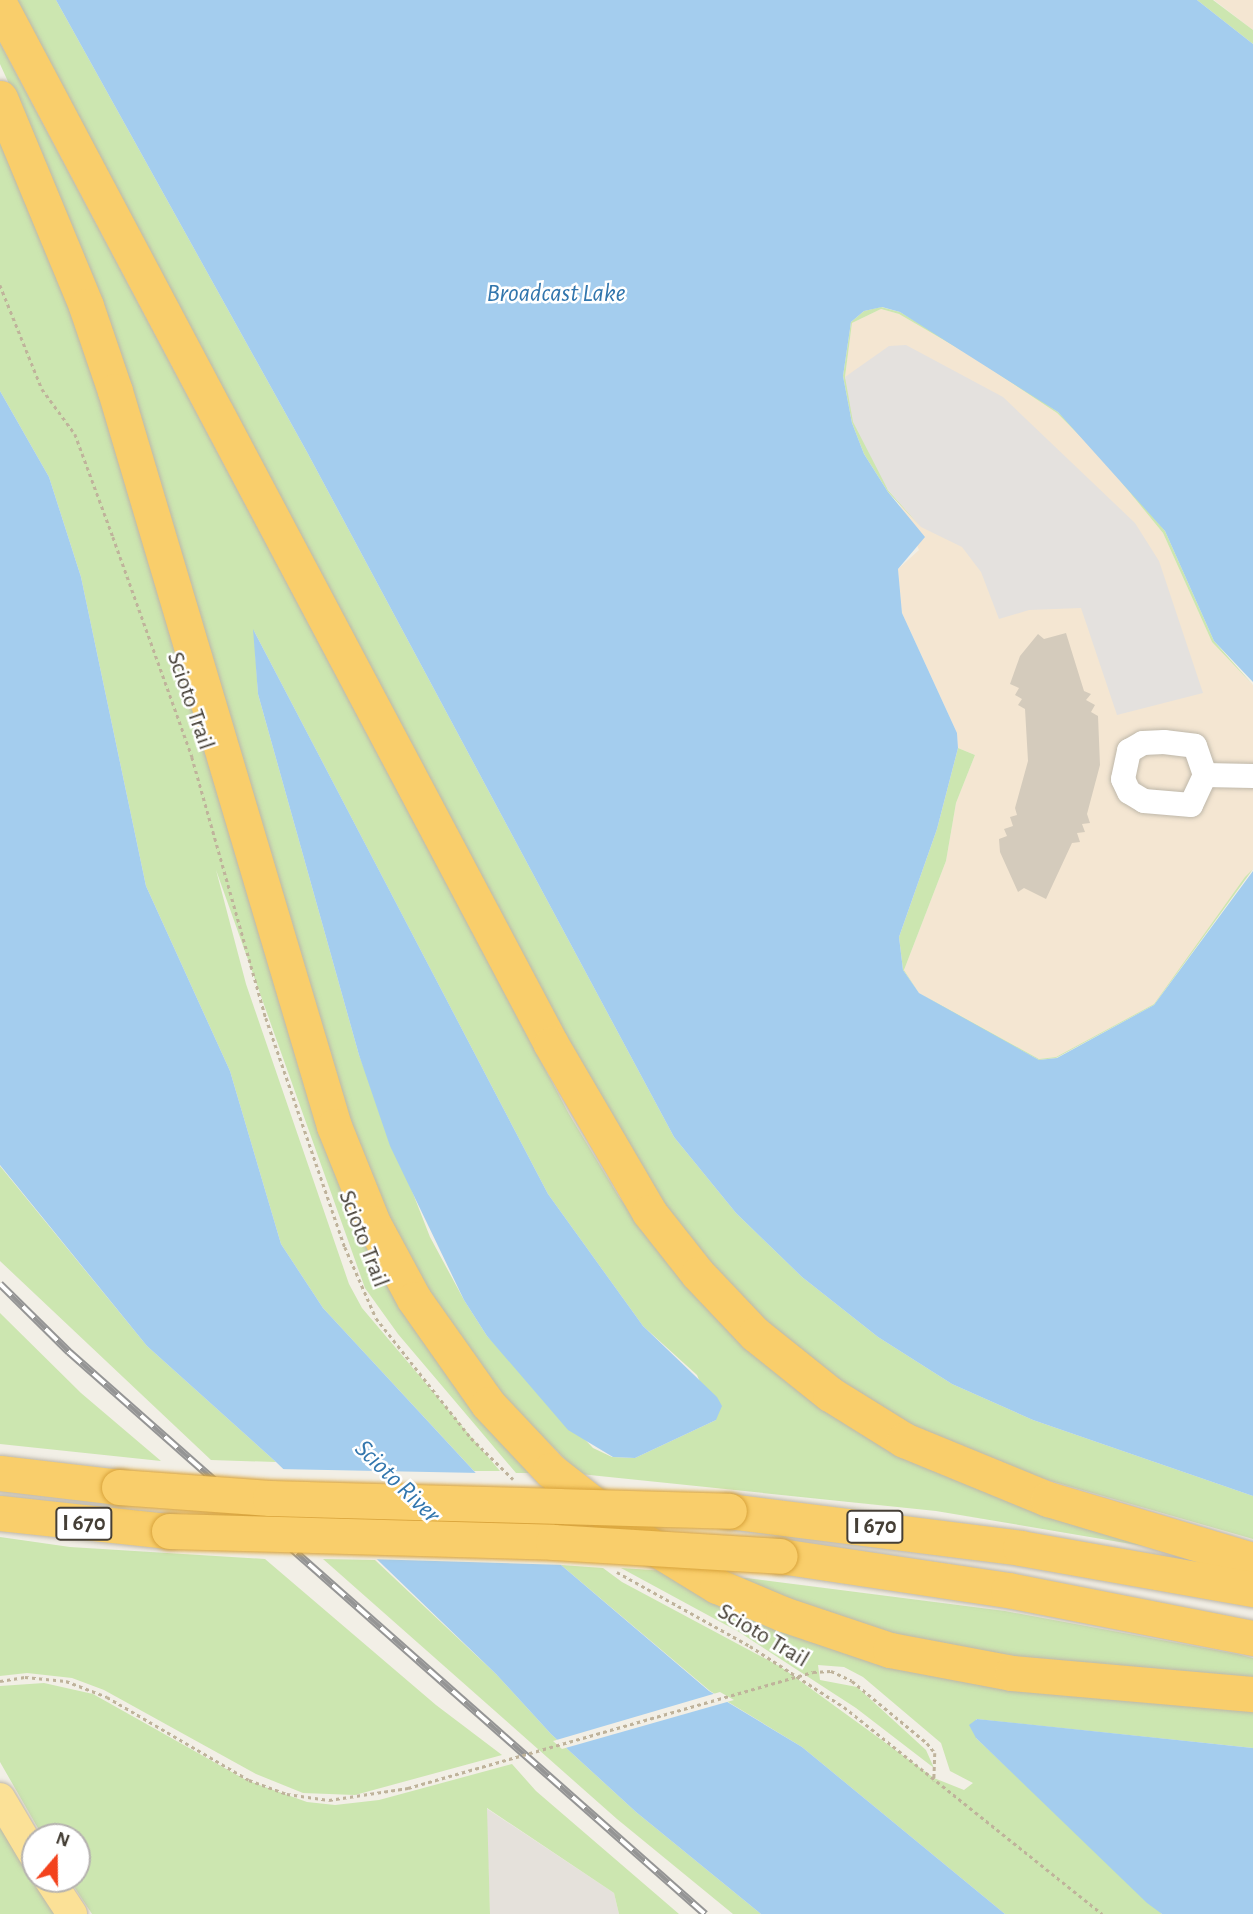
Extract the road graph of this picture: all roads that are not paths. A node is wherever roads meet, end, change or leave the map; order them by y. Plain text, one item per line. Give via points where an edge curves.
1 (0, 5) edge
2 (0, 98) edge
3 (1205, 775) dead end
4 (1253, 776) edge
5 (0, 1474) edge
6 (0, 1513) edge
7 (1253, 1560) edge
8 (1253, 1589) edge
9 (1253, 1638) edge
10 (1253, 1694) edge
11 (0, 1798) edge
12 (21, 1833) edge
13 (58, 1893) edge
14 (72, 1914) edge

1 - 7 highway via 551,1044 635,1191 698,1274 755,1334 830,1394 904,1440 1048,1499
2 - 10 highway via 116,391 334,1126 373,1223 414,1299 488,1404 550,1470 632,1534 717,1587 783,1614 890,1650 1012,1673
3 - 4 lane
5 - 8 highway, I 670, bridge via 270,1497 729,1511 1020,1548
6 - 9 highway, I 670, bridge via 169,1531 553,1542 780,1556 983,1585
11 - 12 main road
13 - 14 main road

